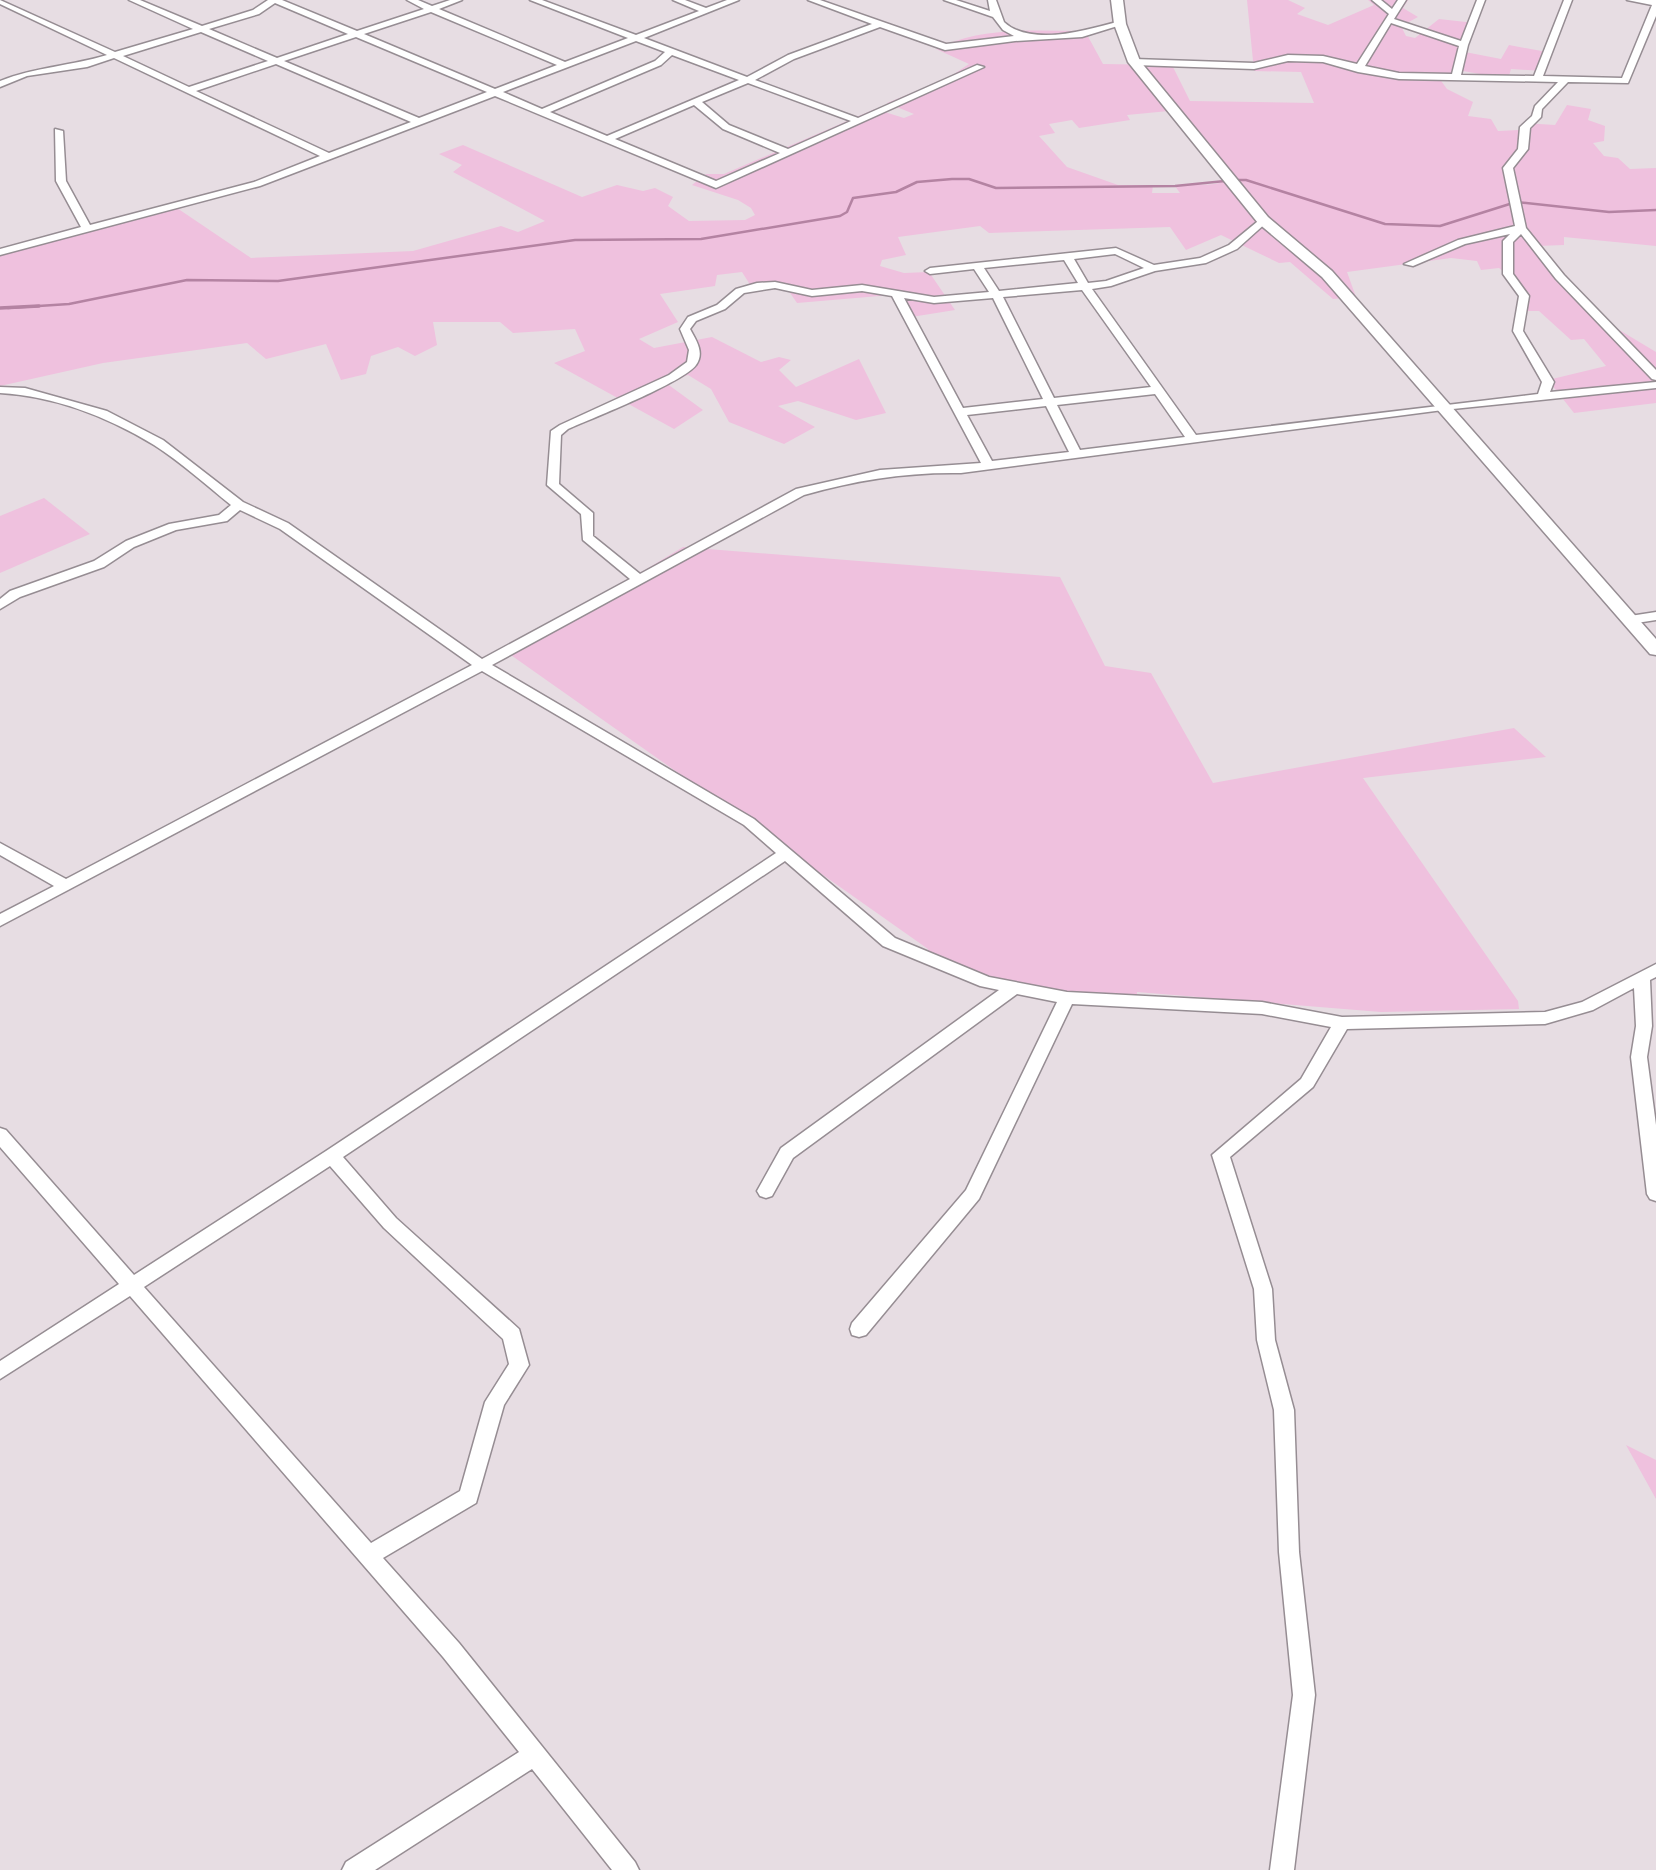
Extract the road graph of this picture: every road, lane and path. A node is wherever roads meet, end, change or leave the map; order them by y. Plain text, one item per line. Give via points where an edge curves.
1 (133, 0) edge
2 (275, 0) edge
3 (411, 0) edge
4 (458, 0) edge
5 (534, 0) edge
6 (677, 0) edge
7 (735, 0) edge
8 (812, 0) edge
9 (948, 0) edge
10 (992, 0) edge
11 (1117, 0) edge
12 (1376, 0) edge
13 (1402, 0) edge
14 (1481, 0) edge
15 (1568, 0) edge
16 (1631, 0) edge
17 (0, 1) edge
18 (1656, 4) edge
19 (433, 9) junction
20 (706, 11) junction
21 (993, 15) junction
22 (1392, 17) junction
23 (880, 24) junction
24 (1120, 24) junction
25 (198, 30) junction
26 (358, 34) junction
27 (636, 37) junction
28 (1027, 37) junction
29 (1464, 45) junction
30 (672, 50) junction
31 (114, 57) junction
32 (273, 62) junction
33 (1134, 62) junction
34 (562, 64) junction
35 (980, 66) dead end
36 (1359, 69) junction
37 (750, 78) junction
38 (1456, 78) junction
39 (1538, 78) junction
40 (1564, 81) junction
41 (0, 84) edge
42 (189, 90) junction
43 (495, 92) junction
44 (696, 102) junction
45 (542, 112) junction
46 (858, 121) junction
47 (419, 122) junction
48 (58, 131) dead end
49 (607, 139) junction
50 (786, 152) junction
51 (329, 157) junction
52 (1263, 220) junction
53 (1521, 228) junction
54 (88, 229) junction
55 (0, 252) edge
56 (1067, 256) junction
57 (1409, 264) dead end
58 (976, 265) junction
59 (1153, 268) junction
60 (930, 271) dead end
61 (1086, 288) junction
62 (896, 293) junction
63 (997, 296) junction
64 (1656, 377) edge
65 (1656, 385) edge
66 (0, 390) edge
67 (1159, 390) junction
68 (1543, 397) junction
69 (1049, 402) junction
70 (1443, 407) junction
71 (960, 412) junction
72 (1193, 439) junction
73 (1076, 454) junction
74 (988, 465) junction
75 (239, 505) junction
76 (639, 580) junction
77 (0, 605) edge
78 (1656, 616) edge
79 (1630, 620) junction
80 (1655, 649) edge
81 (480, 664) junction
82 (0, 848) edge
83 (786, 853) junction
84 (66, 886) junction
85 (0, 921) edge
86 (1649, 974) edge
87 (1014, 988) junction
88 (1068, 998) junction
89 (1342, 1023) junction
90 (0, 1135) edge
91 (332, 1156) junction
92 (766, 1191) dead end
93 (1656, 1194) edge
94 (132, 1285) junction
95 (859, 1329) dead end
96 (0, 1371) edge
97 (369, 1555) junction
98 (535, 1755) junction
99 (354, 1870) edge
100 (627, 1870) edge
101 (1282, 1870) edge

1 - 25 street
2 - 25 street via 256,12
2 - 26 street
3 - 19 street
4 - 19 street
5 - 27 street
6 - 20 street
7 - 20 street
8 - 23 street
9 - 21 street
10 - 21 street
11 - 24 main road
12 - 22 street
13 - 22 street
14 - 29 street
15 - 39 street
16 - 18 street
17 - 31 street
18 - 40 street via 1625,81
19 - 26 street
19 - 34 street
20 - 27 street
21 - 28 street via 1009,32
22 - 29 street
22 - 36 street
23 - 28 street via 945,47
23 - 37 street via 791,57
24 - 28 street via 1082,34
24 - 33 main road
25 - 31 street
25 - 32 street
26 - 32 street
26 - 43 street
27 - 30 street
27 - 34 street
29 - 38 street
30 - 37 street
30 - 45 street via 658,63
31 - 41 street via 26,74
31 - 42 street
32 - 42 street
32 - 47 street
33 - 36 street via 1254,66 1288,58 1323,59
33 - 52 main road
34 - 43 street
35 - 46 street
36 - 38 street
37 - 44 street
37 - 46 street
38 - 39 street
39 - 40 street
40 - 53 street via 1525,127 1522,149 1508,168
42 - 51 street
43 - 45 street
43 - 47 street
44 - 49 street
44 - 50 street via 726,127
45 - 49 street
46 - 50 street
47 - 51 street
48 - 54 street via 61,181
49 - 50 street via 716,185
51 - 54 street via 257,184
52 - 59 street via 1233,247 1202,261
52 - 70 main road via 1327,274
53 - 57 street via 1462,242
53 - 64 street via 1560,277
53 - 68 street via 1508,241 1507,274 1524,296 1518,331 1548,382
54 - 55 street
56 - 58 street
56 - 59 street via 1116,251
56 - 61 street
58 - 60 street
58 - 63 street
59 - 61 street
61 - 63 street
61 - 67 street
62 - 63 street via 934,300
62 - 71 street
62 - 76 street via 862,288 812,293 775,285 740,291 721,307 692,319 685,329 695,351 692,363 673,377 555,434 553,485 587,513 587,537
63 - 69 street
65 - 68 street
66 - 75 street via 25,391 103,413 159,443
67 - 69 street
67 - 72 street
68 - 70 street
69 - 71 street
69 - 73 street
70 - 72 street
70 - 79 main road
71 - 74 street
72 - 73 street
73 - 74 street
74 - 76 street via 922,468 800,492
75 - 77 street via 223,518 163,531 130,544 99,564 15,594
75 - 81 street via 284,526
76 - 81 street
78 - 79 street
79 - 80 main road
81 - 83 street via 749,821
81 - 84 street
82 - 84 street
83 - 87 street via 889,942 985,982
83 - 91 street
84 - 85 street
86 - 89 street via 1587,1006 1545,1018
86 - 93 street via 1639,1057
87 - 88 street
87 - 92 street via 788,1153
88 - 89 street via 1262,1008
88 - 95 street via 973,1194
89 - 101 street via 1307,1083 1221,1154 1263,1289 1266,1340 1284,1410 1289,1552 1304,1695
90 - 94 street
91 - 94 street
91 - 97 street via 390,1223 512,1335 519,1365 495,1402 468,1497
94 - 96 street
94 - 97 street
97 - 98 street
98 - 99 street
98 - 100 street

